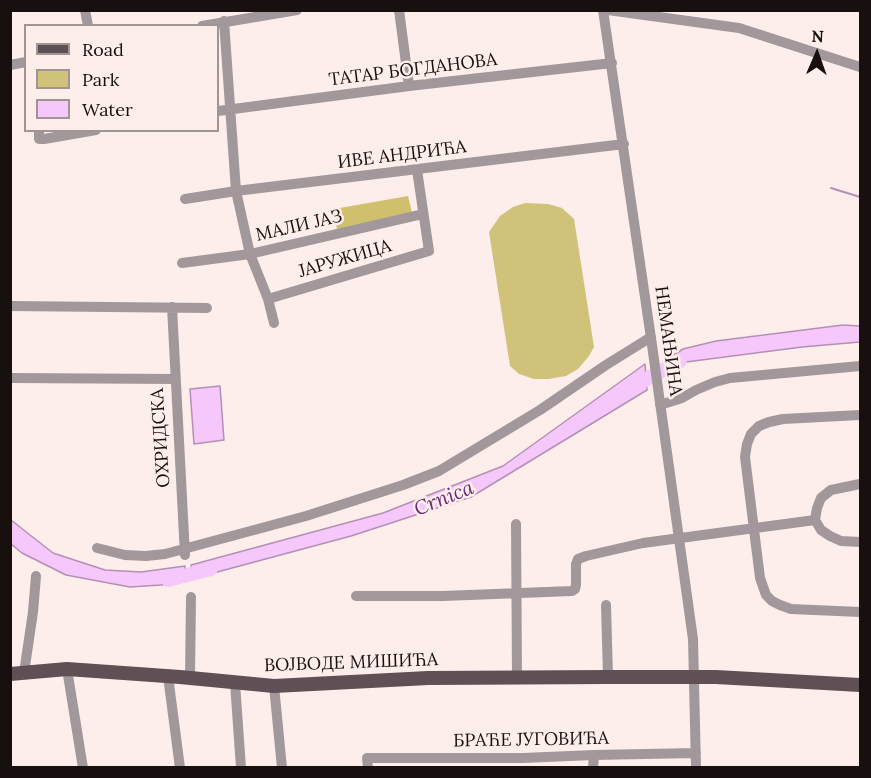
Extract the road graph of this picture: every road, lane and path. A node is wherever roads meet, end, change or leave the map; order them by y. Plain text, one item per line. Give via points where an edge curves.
1 (399, 10) edge
2 (606, 10) edge
3 (290, 11) edge
4 (224, 21) junction
5 (211, 24) edge
6 (612, 63) junction
7 (861, 67) edge
8 (409, 86) junction
9 (230, 109) junction
10 (219, 111) edge
11 (84, 132) edge
12 (39, 135) edge
13 (624, 144) junction
14 (417, 170) junction
15 (237, 191) junction
16 (185, 199) dead end
17 (423, 214) junction
18 (250, 254) junction
19 (182, 263) dead end
20 (268, 299) junction
21 (10, 306) edge
22 (172, 307) junction
23 (207, 308) dead end
24 (274, 323) dead end
25 (652, 341) junction
26 (861, 366) edge
27 (10, 378) edge
28 (175, 379) junction
29 (660, 403) junction
30 (861, 415) edge
31 (861, 484) edge
32 (816, 520) junction
33 (516, 524) dead end
34 (753, 528) junction
35 (678, 538) junction
36 (861, 542) edge
37 (97, 548) dead end
38 (185, 552) junction
39 (36, 576) dead end
40 (516, 594) junction
41 (356, 596) dead end
42 (192, 597) dead end
43 (606, 605) dead end
44 (861, 612) edge
45 (68, 669) junction
46 (17, 673) edge
47 (168, 676) junction
48 (694, 676) junction
49 (517, 677) junction
50 (608, 677) junction
51 (190, 678) junction
52 (235, 683) junction
53 (861, 685) edge
54 (274, 686) junction
55 (696, 753) junction
56 (594, 755) junction
57 (367, 763) edge
58 (443, 763) edge
59 (523, 763) edge
60 (83, 768) edge
61 (180, 768) edge
62 (241, 768) edge
63 (282, 768) edge
64 (593, 768) edge
65 (696, 768) edge

1 - 8 street
2 - 6 street, НЕМАЊИНА
2 - 7 street via 739,28
3 - 4 street
4 - 5 street
4 - 9 street
6 - 8 street, ТАТАР БОГДАНОВА
6 - 13 street, НЕМАЊИНА
8 - 9 street, ТАТАР БОГДАНОВА
9 - 10 street, ТАТАР БОГДАНОВА
9 - 15 street
11 - 12 street via 44,139
13 - 14 street, ИВЕ АНДРИЋА
13 - 25 street, НЕМАЊИНА
14 - 15 street, ИВЕ АНДРИЋА
14 - 17 street
15 - 16 street, ИВЕ АНДРИЋА
15 - 18 street
17 - 18 street, МАЛИ ЈАЗ
17 - 20 street, ЈАРУЖИЦА via 427,253
18 - 19 street, МАЛИ ЈАЗ
18 - 20 street
20 - 24 street
21 - 22 street
22 - 23 street
22 - 28 street
25 - 29 street, НЕМАЊИНА
25 - 38 street via 606,365 439,471 404,486
26 - 29 street via 730,378
27 - 28 street, ОХРИДСКА
28 - 38 street, ОХРИДСКА
29 - 35 street, НЕМАЊИНА
30 - 34 street via 783,419 759,426 751,434 745,457
31 - 32 street via 831,490 821,498
32 - 34 street
32 - 36 street via 830,536
33 - 40 street
34 - 35 street
34 - 44 street via 760,578 766,596 772,601 791,609
35 - 40 street via 578,559 572,591
35 - 48 street, НЕМАЊИНА via 693,639
37 - 38 street via 146,556
39 - 46 street via 33,612
40 - 41 street
40 - 49 street
42 - 51 street
43 - 50 street
45 - 46 main road, ВОЈВОДЕ МИШИЋА
45 - 47 main road, ВОЈВОДЕ МИШИЋА
45 - 60 street
47 - 51 main road, ВОЈВОДЕ МИШИЋА
47 - 61 street
48 - 50 main road, ВОЈВОДЕ МИШИЋА
48 - 53 main road, ВОЈВОДЕ МИШИЋА
48 - 55 street, НЕМАЊИНА
49 - 50 main road, ВОЈВОДЕ МИШИЋА
49 - 54 main road, ВОЈВОДЕ МИШИЋА
51 - 52 main road, ВОЈВОДЕ МИШИЋА
52 - 54 main road, ВОЈВОДЕ МИШИЋА
52 - 62 street
54 - 63 street
55 - 56 street, БРАЋЕ ЈУГОВИЋА
55 - 65 street, НЕМАЊИНА
56 - 59 street, БРАЋЕ ЈУГОВИЋА
56 - 64 street
57 - 58 street, БРАЋЕ ЈУГОВИЋА
58 - 59 street, БРАЋЕ ЈУГОВИЋА

